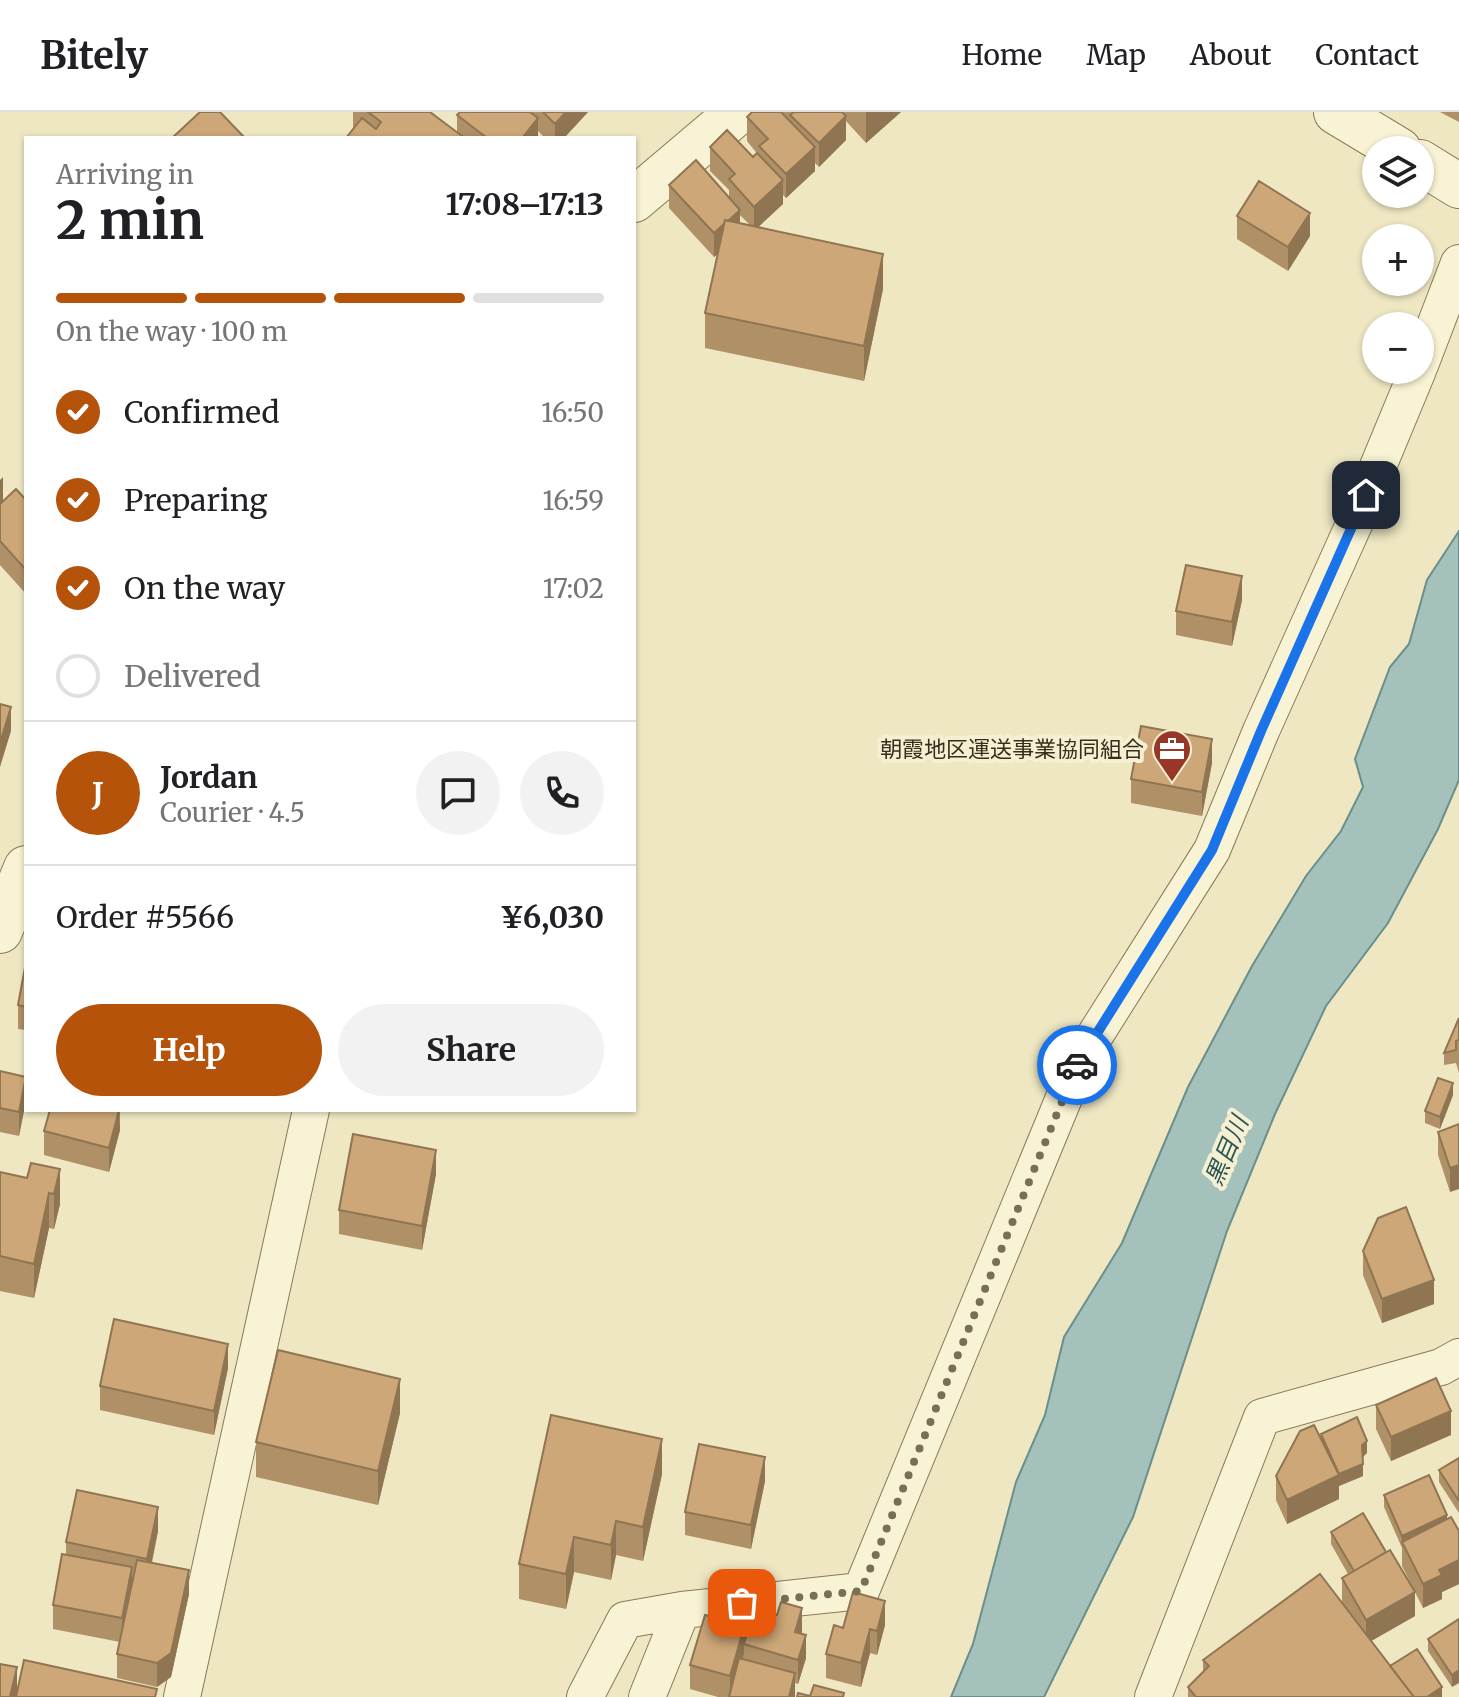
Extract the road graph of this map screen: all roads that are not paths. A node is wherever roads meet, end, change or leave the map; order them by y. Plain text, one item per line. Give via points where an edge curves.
1 (738, 112) edge
2 (1336, 112) edge
3 (1376, 136) edge
4 (1434, 171) edge
5 (1459, 186) edge
6 (636, 198) edge
7 (1459, 263) edge
8 (1434, 329) edge
9 (1412, 384) edge
10 (24, 873) edge
11 (0, 931) edge
12 (311, 1112) edge
13 (1453, 1371) edge
14 (682, 1610) junction
15 (182, 1697) edge
16 (585, 1697) edge
17 (647, 1697) edge
18 (1153, 1697) edge

1 - 6 street
2 - 3 street
4 - 5 street
7 - 8 street
9 - 14 street via 1212,850 1080,1059 861,1591
10 - 11 street
12 - 15 street
13 - 18 street via 1262,1417
14 - 16 street via 625,1620
14 - 17 street

